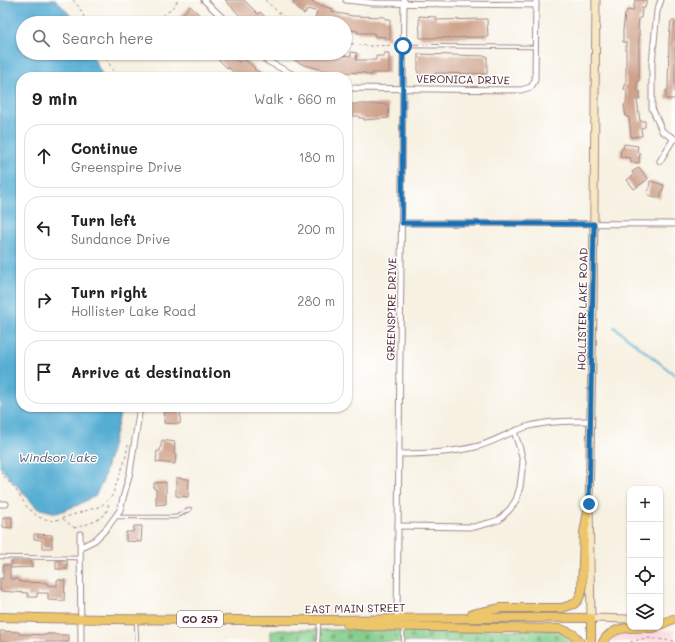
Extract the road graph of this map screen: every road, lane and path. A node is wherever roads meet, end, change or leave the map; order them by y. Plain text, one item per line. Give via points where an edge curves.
1 (73, 0) edge
2 (178, 0) edge
3 (204, 0) edge
4 (265, 0) edge
5 (346, 0) edge
6 (596, 0) edge
7 (661, 0) edge
8 (354, 1) edge
9 (404, 2) edge
10 (536, 2) edge
11 (83, 16) edge
12 (162, 16) edge
13 (221, 16) edge
14 (283, 16) edge
15 (352, 44) edge
16 (397, 45) dead end
17 (403, 46) junction
18 (536, 47) junction
19 (107, 60) edge
20 (266, 60) edge
21 (114, 72) edge
22 (288, 72) edge
23 (352, 88) edge
24 (402, 89) junction
25 (675, 138) edge
26 (660, 161) dead end
27 (402, 223) junction
28 (594, 224) junction
29 (675, 224) edge
30 (139, 412) edge
31 (590, 421) junction
32 (514, 431) junction
33 (128, 445) dead end
34 (399, 454) junction
35 (0, 472) edge
36 (108, 500) junction
37 (589, 504) junction
38 (190, 509) dead end
39 (116, 517) junction
40 (62, 518) junction
41 (398, 526) junction
42 (74, 528) junction
43 (80, 534) joint
44 (80, 547) junction
45 (0, 557) edge
46 (80, 558) junction
47 (0, 617) edge
48 (456, 618) junction
49 (591, 618) junction
50 (80, 619) junction
51 (136, 619) junction
52 (627, 619) edge
53 (663, 619) edge
54 (674, 619) edge
55 (319, 620) junction
56 (401, 621) junction
57 (663, 624) edge
58 (627, 629) edge
59 (675, 641) edge
60 (81, 642) edge
61 (136, 642) edge
62 (318, 642) edge
63 (403, 642) edge
64 (580, 642) edge
65 (591, 642) edge
66 (603, 642) edge
67 (630, 642) edge

1 - 11 path
2 - 12 path
3 - 13 street
4 - 14 path
5 - 8 street
6 - 28 street, HOLLISTER LAKE ROAD
7 - 25 street via 657,11 652,64 652,108 662,131
8 - 9 street
9 - 10 street
9 - 17 street, GREENSPIRE DRIVE
10 - 18 street
15 - 16 path
17 - 18 lane
17 - 24 street, GREENSPIRE DRIVE
18 - 24 street, VERONICA DRIVE via 535,80 531,87 521,90
19 - 21 path
20 - 22 street
23 - 24 street, VERONICA DRIVE
24 - 27 street, GREENSPIRE DRIVE
25 - 26 street
27 - 28 street
27 - 34 street, GREENSPIRE DRIVE
28 - 29 street
28 - 31 street, HOLLISTER LAKE ROAD
30 - 39 street via 127,484
31 - 32 street via 547,423
31 - 37 street, HOLLISTER LAKE ROAD
32 - 34 street via 477,447 450,453
32 - 41 street via 523,462 520,487 516,500 498,520 474,527
33 - 36 path via 112,496
34 - 41 street, GREENSPIRE DRIVE
35 - 40 path via 14,487 27,508 38,517 52,521
36 - 40 path via 101,506
36 - 42 path via 108,511 105,515
37 - 48 main road via 584,533 582,591 578,600 562,608 501,608
37 - 49 street, HOLLISTER LAKE ROAD
38 - 39 lane via 176,517
39 - 44 street via 96,540
40 - 42 path
41 - 56 street, GREENSPIRE DRIVE
42 - 43 path
43 - 44 street
44 - 46 street
45 - 46 lane
46 - 50 street
47 - 50 main road, CO 257
48 - 49 main road, EAST MAIN STREET
48 - 56 main road, EAST MAIN STREET
49 - 52 street, EAST MAIN STREET
49 - 65 main road
50 - 51 main road, EAST MAIN STREET / CO 257
50 - 60 street
51 - 55 main road, EAST MAIN STREET / CO 257
51 - 61 lane
53 - 54 street
54 - 57 main road
55 - 56 main road, EAST MAIN STREET via 364,626
55 - 62 lane
56 - 63 lane
56 - 64 main road via 561,629 573,634
58 - 66 main road via 612,631
59 - 67 path via 646,638

